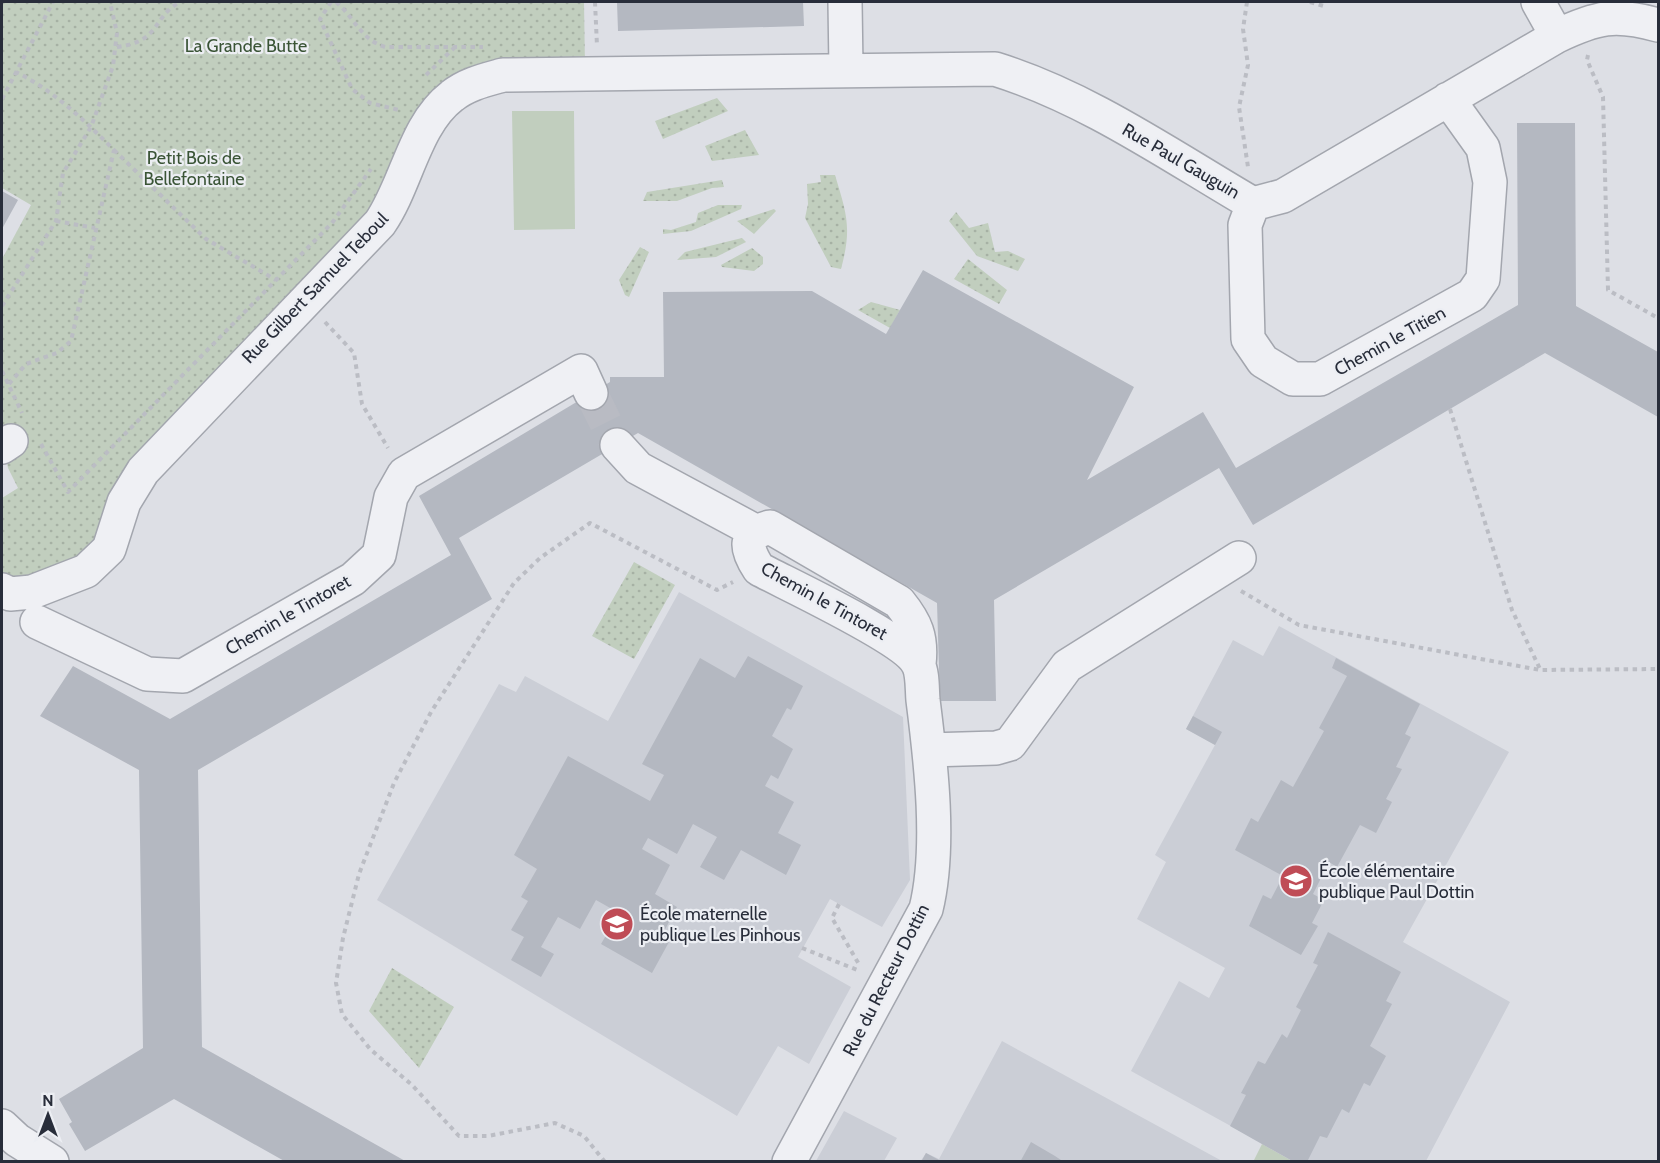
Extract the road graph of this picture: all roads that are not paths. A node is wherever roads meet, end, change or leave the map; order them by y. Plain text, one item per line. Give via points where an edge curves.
1 (845, 2) edge
2 (1538, 2) edge
3 (1659, 25) edge
4 (1557, 36) junction
5 (846, 69) junction
6 (1448, 99) junction
7 (1253, 204) junction
8 (591, 393) tunnel mouth
9 (617, 445) tunnel mouth
10 (755, 531) junction
11 (1228, 565) road end
12 (2, 590) edge
13 (37, 622) dead end
14 (919, 664) junction
15 (929, 750) junction
16 (2, 1126) edge
17 (52, 1161) edge
18 (789, 1161) edge

1 - 5 street
2 - 4 street
3 - 4 street, Rue Paul Gauguin via 1611,16
4 - 6 street, Rue Paul Gauguin
5 - 7 street, Rue Paul Gauguin via 995,69 1024,78 1083,104
5 - 12 street, Rue Gilbert Samuel Teboul via 502,75 473,83 452,96 423,131 393,205 380,223 143,471 124,502 109,549 86,571 32,592 10,594
6 - 7 street, Rue Paul Gauguin via 1282,196
6 - 7 street, Chemin le Titien via 1483,148 1490,182 1483,279 1472,295 1320,379 1293,379 1263,361 1248,339 1245,225
8 - 13 street, Chemin le Tintoret via 581,371 404,474 391,497 379,555 353,579 183,676 147,674
9 - 10 street, Chemin le Tintoret via 638,468
10 - 14 street, Chemin le Tintoret via 749,540 749,554 759,568 893,640
10 - 14 street, Chemin le Tintoret via 770,527 899,602 912,618 921,645
11 - 15 street via 1067,666 1010,744
14 - 15 street, Chemin le Tintoret
15 - 18 street, Rue du Recteur Dottin via 933,852 932,886 926,909
16 - 17 street

